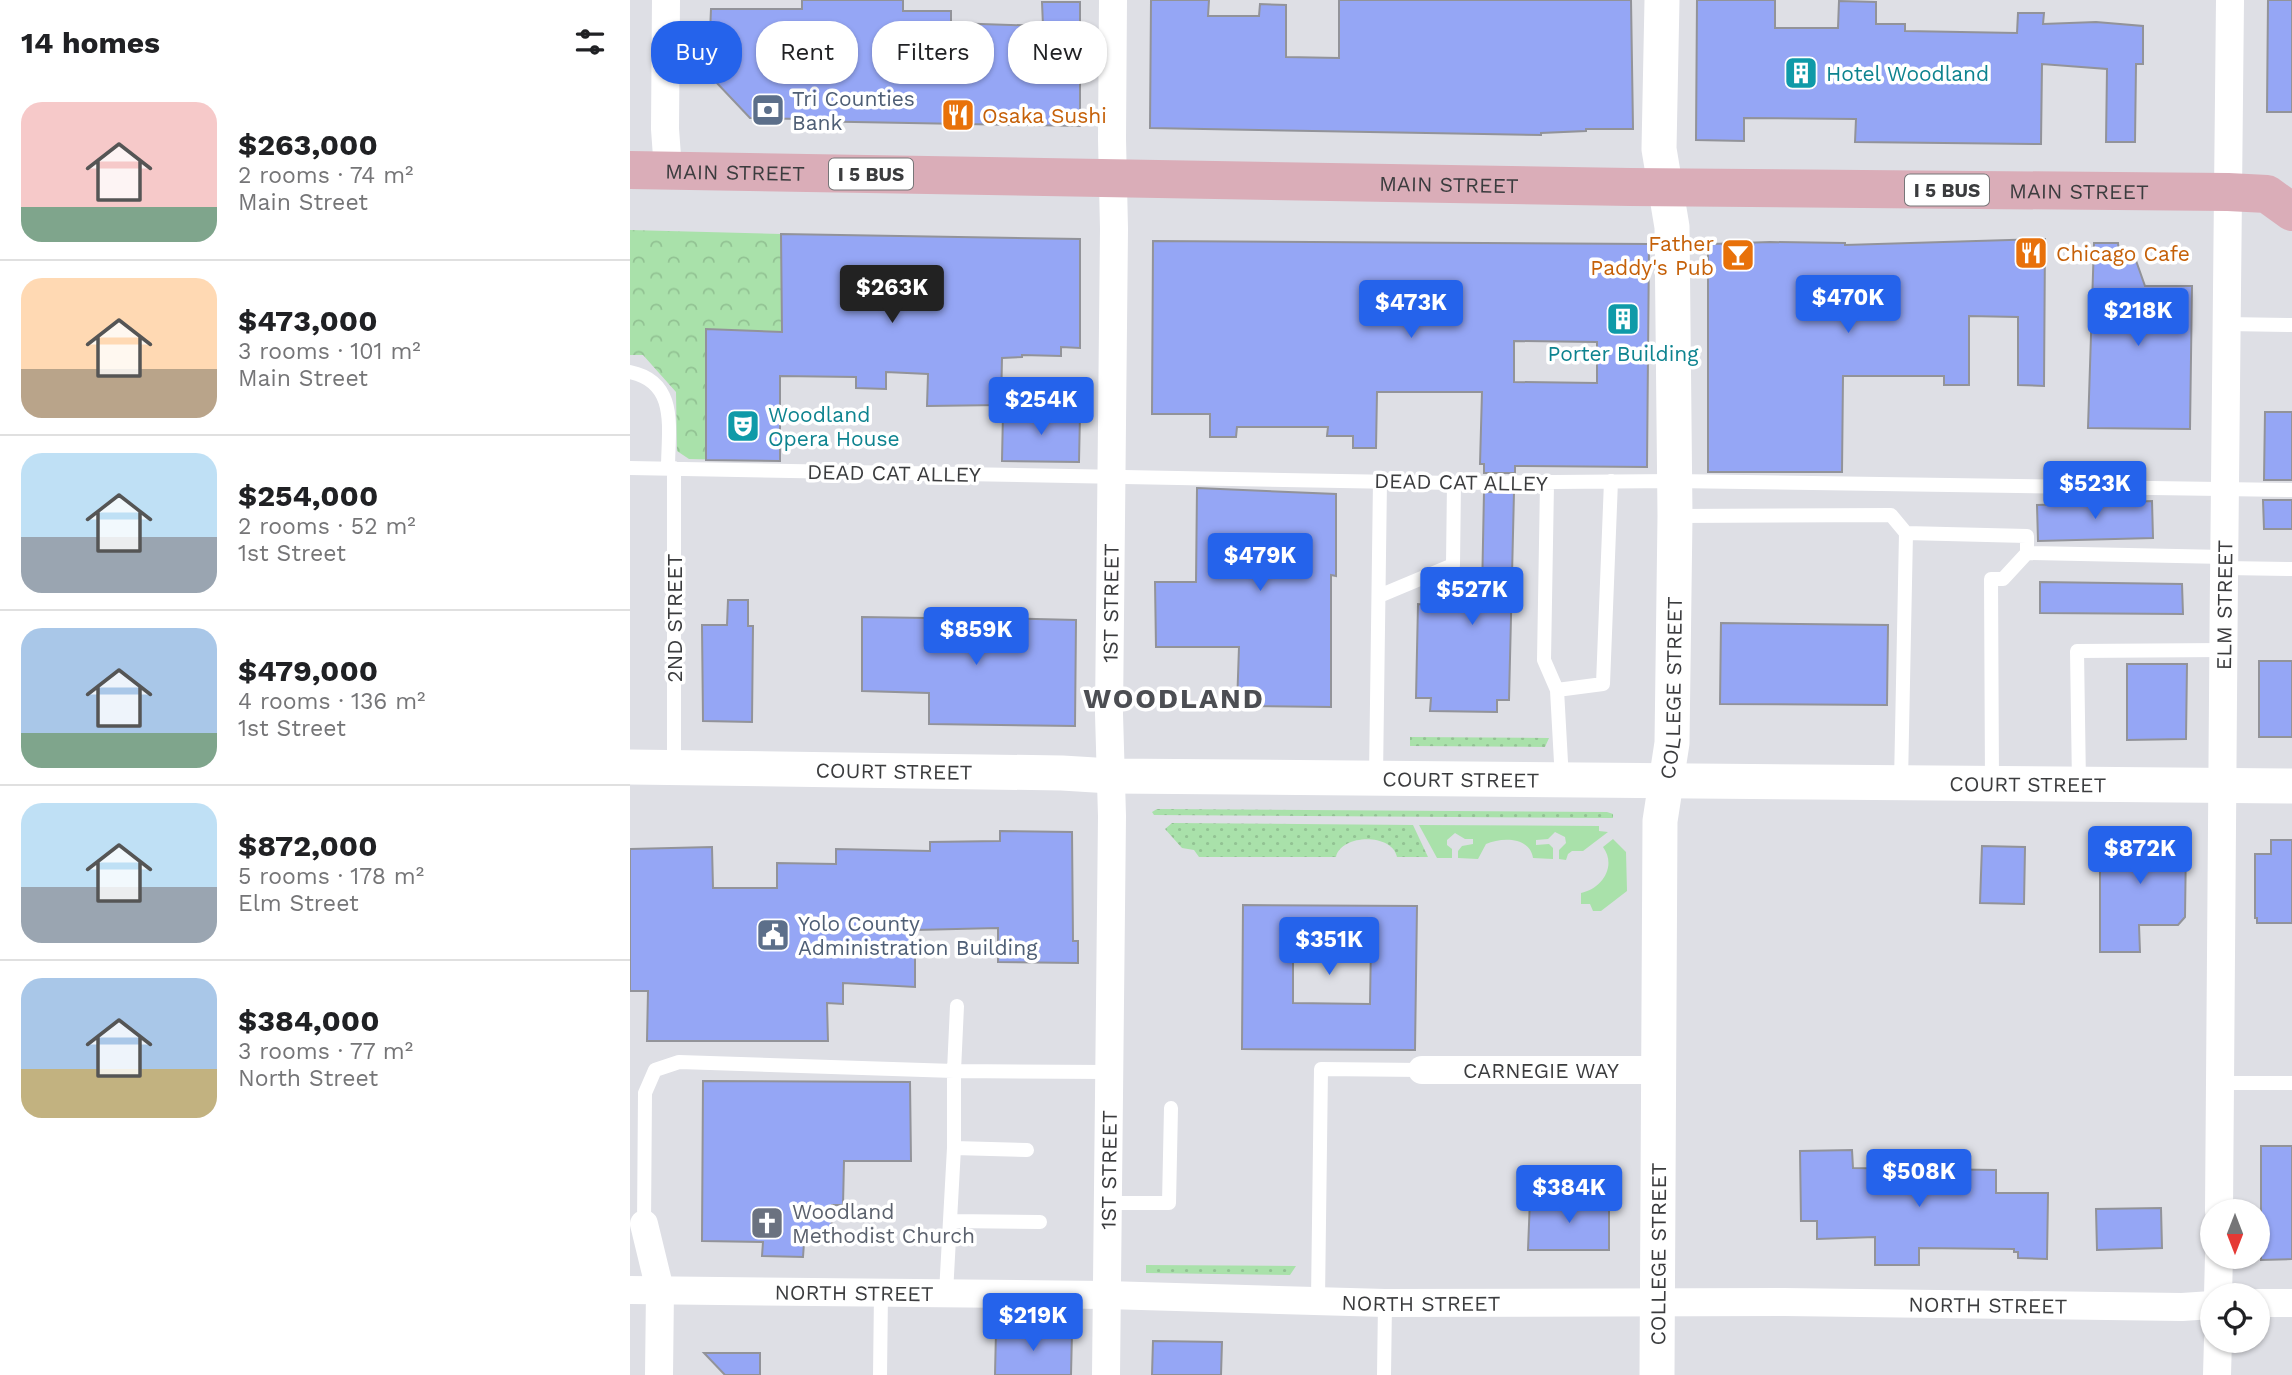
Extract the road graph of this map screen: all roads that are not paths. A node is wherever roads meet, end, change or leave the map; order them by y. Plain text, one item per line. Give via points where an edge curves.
1 (666, 0) edge
2 (1113, 0) edge
3 (1662, 0) edge
4 (2230, 0) edge
5 (630, 170) edge
6 (668, 170) junction
7 (1113, 178) junction
8 (1665, 188) junction
9 (2228, 192) junction
10 (2284, 195) edge
11 (2226, 324) junction
12 (2292, 325) edge
13 (630, 372) edge
14 (630, 468) edge
15 (671, 468) junction
16 (1112, 477) junction
17 (1380, 481) junction
18 (1611, 481) junction
19 (1674, 481) junction
20 (1454, 483) junction
21 (1547, 484) junction
22 (2226, 489) junction
23 (2292, 489) edge
24 (1675, 516) junction
25 (1906, 533) junction
26 (2027, 553) junction
27 (2225, 562) junction
28 (2292, 569) edge
29 (1379, 596) junction
30 (2223, 650) junction
31 (1557, 690) junction
32 (630, 767) edge
33 (674, 768) junction
34 (1111, 775) junction
35 (1376, 777) junction
36 (1562, 780) junction
37 (1666, 780) junction
38 (1901, 782) junction
39 (1992, 783) junction
40 (2079, 784) junction
41 (2221, 785) junction
42 (2292, 786) edge
43 (957, 1006) dead end
44 (1422, 1070) joint
45 (1659, 1070) junction
46 (954, 1071) junction
47 (1109, 1072) junction
48 (2219, 1083) junction
49 (2292, 1083) edge
50 (1171, 1108) dead end
51 (954, 1148) junction
52 (1027, 1150) dead end
53 (2219, 1199) edge
54 (1108, 1203) junction
55 (950, 1221) junction
56 (1040, 1222) dead end
57 (644, 1224) joint
58 (630, 1290) edge
59 (660, 1290) junction
60 (881, 1293) junction
61 (946, 1293) junction
62 (1106, 1295) junction
63 (1318, 1299) junction
64 (1657, 1302) junction
65 (1385, 1303) junction
66 (2270, 1303) edge
67 (2292, 1303) edge
68 (2200, 1306) edge
69 (2218, 1353) edge
70 (659, 1375) edge
71 (880, 1375) edge
72 (1106, 1375) edge
73 (1384, 1375) edge
74 (1657, 1375) edge
75 (2217, 1375) edge

1 - 6 street
2 - 7 street, 1ST STREET
3 - 8 street, COLLEGE STREET via 1659,149
4 - 9 street, ELM STREET
5 - 6 main road, MAIN STREET / I 5 BUS
6 - 7 main road, MAIN STREET / I 5 BUS
7 - 8 main road, MAIN STREET / I 5 BUS
7 - 16 street, 1ST STREET
8 - 9 main road, MAIN STREET / I 5 BUS
8 - 19 street, COLLEGE STREET via 1672,227
9 - 10 main road, MAIN STREET / I 5 BUS
9 - 11 street, ELM STREET
11 - 12 lane
11 - 22 street, ELM STREET
13 - 15 lane, 2ND STREET via 655,382 667,402
14 - 15 lane, DEAD CAT ALLEY
15 - 16 lane, DEAD CAT ALLEY
15 - 33 lane, 2ND STREET
16 - 17 lane, DEAD CAT ALLEY
16 - 34 street, 1ST STREET
17 - 20 lane, DEAD CAT ALLEY
17 - 29 lane
18 - 19 lane, DEAD CAT ALLEY
18 - 21 lane, DEAD CAT ALLEY
18 - 31 lane via 1603,684
19 - 22 lane, DEAD CAT ALLEY
19 - 24 street, COLLEGE STREET
20 - 21 lane, DEAD CAT ALLEY
20 - 29 lane via 1453,565
21 - 31 lane via 1544,660
22 - 23 lane, DEAD CAT ALLEY
22 - 27 street, ELM STREET
24 - 25 lane via 1891,515
24 - 37 street, COLLEGE STREET via 1672,743
25 - 26 lane via 2026,536
25 - 38 lane
26 - 27 lane
26 - 39 lane via 2003,579 1991,579
27 - 28 lane
27 - 30 street, ELM STREET
29 - 35 lane
30 - 40 lane via 2077,651
30 - 41 street, ELM STREET
31 - 36 lane
32 - 33 street, COURT STREET
33 - 34 street, COURT STREET
34 - 35 street, COURT STREET
34 - 47 street, 1ST STREET
35 - 36 street, COURT STREET
36 - 37 street, COURT STREET
37 - 38 street, COURT STREET
37 - 45 street, COLLEGE STREET via 1660,821
38 - 39 street, COURT STREET
39 - 40 street, COURT STREET
40 - 41 street, COURT STREET
41 - 42 street, COURT STREET
41 - 48 street, ELM STREET
43 - 46 lane
44 - 45 street, CARNEGIE WAY
44 - 63 lane via 1321,1069
45 - 64 street, COLLEGE STREET
46 - 47 lane
46 - 51 lane
46 - 57 lane via 679,1062 655,1070 645,1093
47 - 54 street, 1ST STREET
48 - 49 lane
48 - 53 street, ELM STREET
50 - 54 lane via 1169,1203
51 - 52 lane
51 - 55 lane
54 - 62 street, 1ST STREET
55 - 56 lane
55 - 61 lane
57 - 59 street
58 - 59 street, NORTH STREET
59 - 60 street, NORTH STREET
59 - 70 street
60 - 61 street, NORTH STREET
60 - 71 lane
61 - 62 street, NORTH STREET
62 - 63 street, NORTH STREET
62 - 72 street, 1ST STREET
63 - 65 street, NORTH STREET
64 - 65 street, NORTH STREET
64 - 68 street, NORTH STREET
64 - 74 street, COLLEGE STREET
65 - 73 lane
66 - 67 street
69 - 75 street

